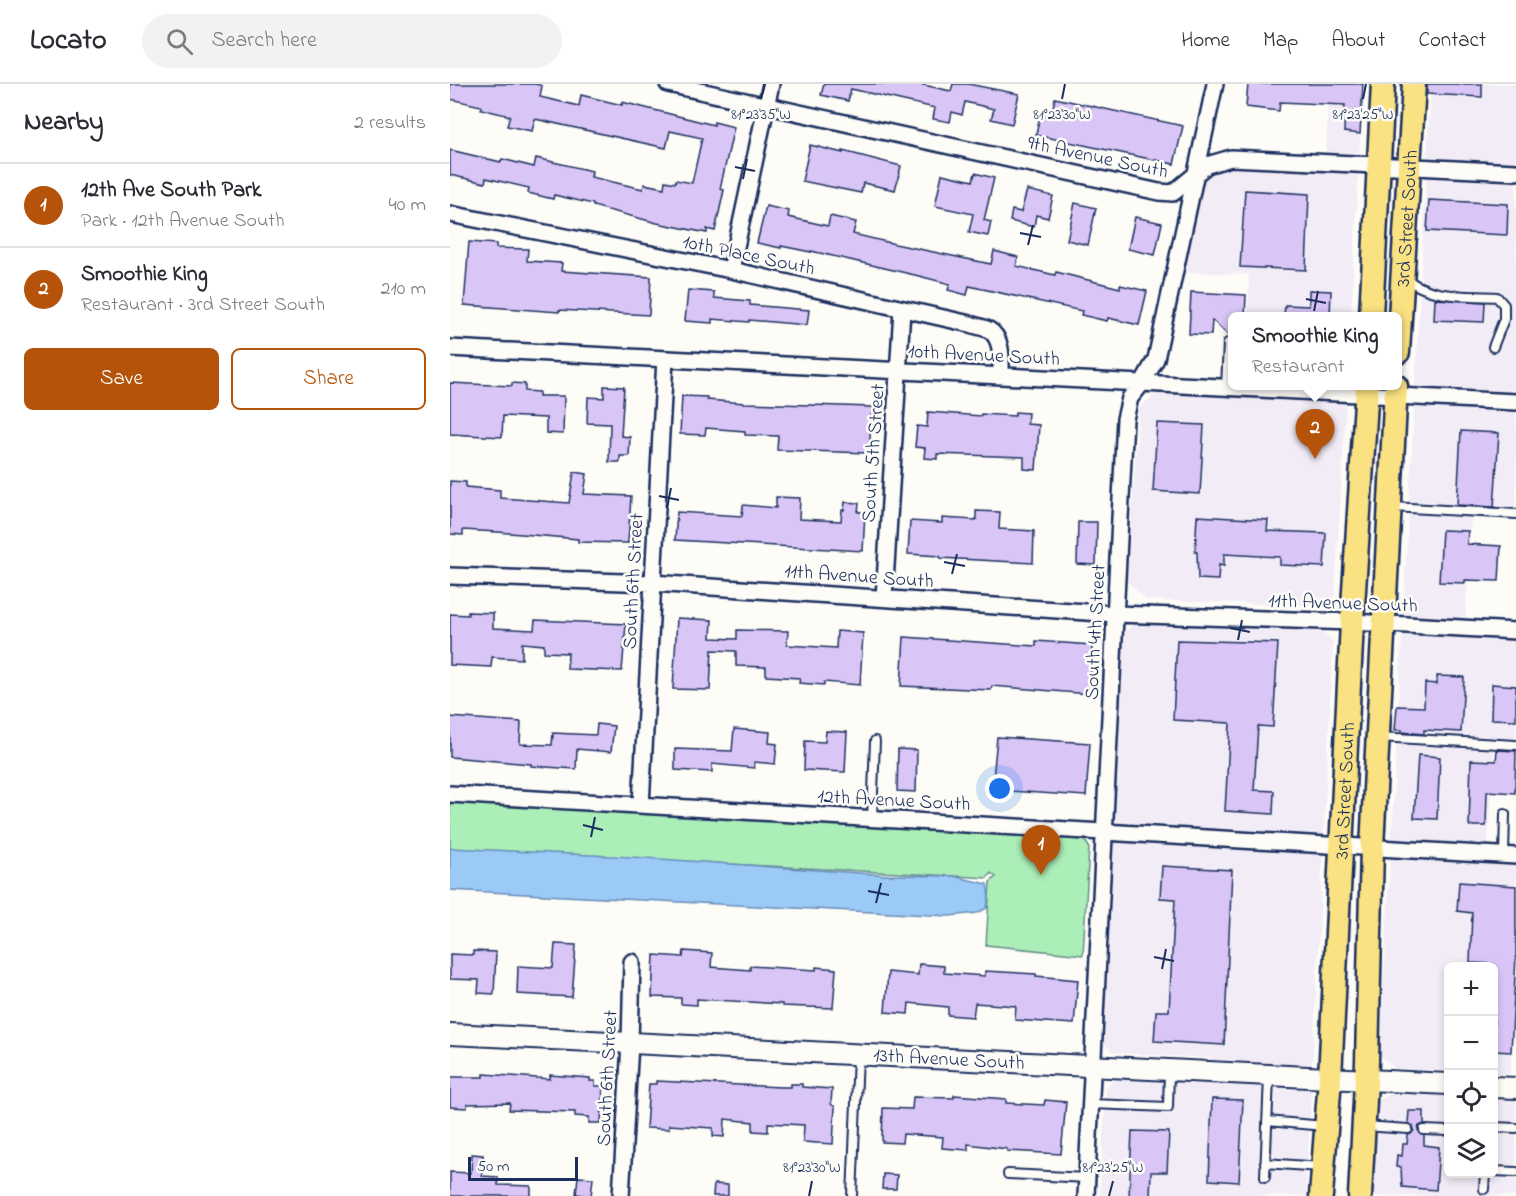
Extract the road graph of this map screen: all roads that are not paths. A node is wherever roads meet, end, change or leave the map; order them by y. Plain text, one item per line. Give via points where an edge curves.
1 (668, 84) edge
2 (771, 84) edge
3 (1215, 84) edge
4 (1383, 84) edge
5 (1414, 84) edge
6 (766, 105) junction
7 (1379, 166) junction
8 (1408, 168) junction
9 (1516, 172) edge
10 (1196, 175) junction
11 (450, 214) edge
12 (731, 270) junction
13 (1402, 274) junction
14 (902, 310) junction
15 (1371, 312) edge
16 (1400, 312) edge
17 (1228, 343) dead end
18 (1493, 347) dead end
19 (450, 348) edge
20 (665, 359) junction
21 (898, 370) junction
22 (1001, 375) junction
23 (1143, 382) junction
24 (1226, 387) joint
25 (1367, 390) edge
26 (1395, 391) edge
27 (1516, 402) edge
28 (1390, 507) junction
29 (1516, 514) edge
30 (450, 576) edge
31 (652, 583) junction
32 (884, 598) junction
33 (1116, 614) junction
34 (1352, 622) junction
35 (1384, 624) junction
36 (1516, 631) edge
37 (1378, 737) junction
38 (875, 741) dead end
39 (1516, 745) edge
40 (450, 794) edge
41 (641, 805) junction
42 (1505, 814) dead end
43 (872, 818) junction
44 (1105, 832) junction
45 (1341, 846) junction
46 (1372, 847) junction
47 (1510, 856) edge
48 (632, 962) dead end
49 (450, 1034) edge
50 (630, 1044) junction
51 (858, 1054) junction
52 (1093, 1065) junction
53 (1170, 1069) junction
54 (1269, 1074) junction
55 (1330, 1078) junction
56 (1367, 1080) junction
57 (1444, 1084) edge
58 (1498, 1087) edge
59 (1516, 1088) edge
60 (1091, 1104) junction
61 (1267, 1121) junction
62 (1326, 1126) junction
63 (1364, 1126) junction
64 (1498, 1126) edge
65 (1516, 1128) edge
66 (1408, 1129) dead end
67 (1424, 1130) dead end
68 (1444, 1131) edge
69 (1265, 1163) junction
70 (1324, 1167) junction
71 (1498, 1171) edge
72 (1516, 1172) edge
73 (1008, 1174) dead end
74 (1265, 1177) dead end
75 (1087, 1178) junction
76 (1485, 1178) edge
77 (1484, 1189) dead end
78 (621, 1196) edge
79 (852, 1196) edge
80 (1086, 1196) edge
81 (1322, 1196) edge
82 (1360, 1196) edge

1 - 6 street, 9th Avenue South
2 - 6 street
3 - 10 street, South 4th Street
4 - 7 main road, 3rd Street South
5 - 8 main road, 3rd Street South
6 - 10 street, 9th Avenue South via 1159,192 1173,193
6 - 12 street
7 - 8 street, 9th Avenue South
7 - 10 street, 9th Avenue South via 1230,158 1207,165
7 - 15 main road, 3rd Street South
8 - 9 street, 9th Avenue South
8 - 13 main road, 3rd Street South
10 - 23 street, South 4th Street via 1156,359
11 - 12 street, 10th Place South
12 - 14 street, 10th Place South
13 - 16 main road, 3rd Street South
13 - 18 lane via 1432,293 1497,297 1504,305 1504,319
14 - 21 street, South 5th Street
14 - 22 street, 10th Place South via 989,330 997,337
17 - 24 lane
19 - 20 street, 10th Avenue South
20 - 21 street, 10th Avenue South
20 - 31 street, South 6th Street
21 - 22 street, 10th Avenue South
21 - 32 street, South 5th Street
22 - 23 street, 10th Avenue South
23 - 24 street, 10th Avenue South
23 - 33 street, South 4th Street via 1130,398 1125,419
25 - 26 street, 10th Avenue South
25 - 34 main road, 3rd Street South
26 - 27 street, 10th Avenue South
26 - 28 main road, 3rd Street South
28 - 29 lane
28 - 35 main road, 3rd Street South
30 - 31 street, 11th Avenue South
31 - 32 street, 11th Avenue South
31 - 41 street, South 6th Street
32 - 33 street, 11th Avenue South
33 - 34 street, 11th Avenue South
33 - 44 street, South 4th Street
34 - 35 street, 11th Avenue South
34 - 45 main road, 3rd Street South
35 - 36 street, 11th Avenue South
35 - 37 main road, 3rd Street South
37 - 39 lane
37 - 46 main road, 3rd Street South
38 - 43 lane
40 - 41 street, 12th Avenue South
41 - 43 street, 12th Avenue South
42 - 47 lane
43 - 44 street, 12th Avenue South
44 - 45 street, 12th Avenue South
44 - 52 street, South 4th Street
45 - 46 street, 12th Avenue South
45 - 55 main road, 3rd Street South
46 - 47 street, 12th Avenue South
46 - 56 main road, 3rd Street South
48 - 50 street, South 6th Street
49 - 50 street, 13th Avenue South
50 - 51 street, 13th Avenue South
50 - 78 street, South 6th Street
51 - 52 street, 13th Avenue South
51 - 79 lane
52 - 53 street, 13th Avenue South
52 - 60 street, South 4th Street
53 - 54 street, 13th Avenue South
53 - 60 lane via 1168,1107
54 - 55 street, 13th Avenue South
54 - 61 lane
55 - 56 street, 13th Avenue South
55 - 62 main road, 3rd Street South
56 - 57 street, 13th Avenue South
56 - 63 main road, 3rd Street South
58 - 59 street
60 - 75 street, South 4th Street
61 - 62 lane
61 - 69 lane
62 - 70 main road, 3rd Street South
63 - 66 lane
63 - 82 main road, 3rd Street South
64 - 65 lane
67 - 68 lane
69 - 70 lane
69 - 74 lane
70 - 81 main road, 3rd Street South
71 - 72 lane
73 - 75 lane
75 - 80 street, South 4th Street
76 - 77 lane

